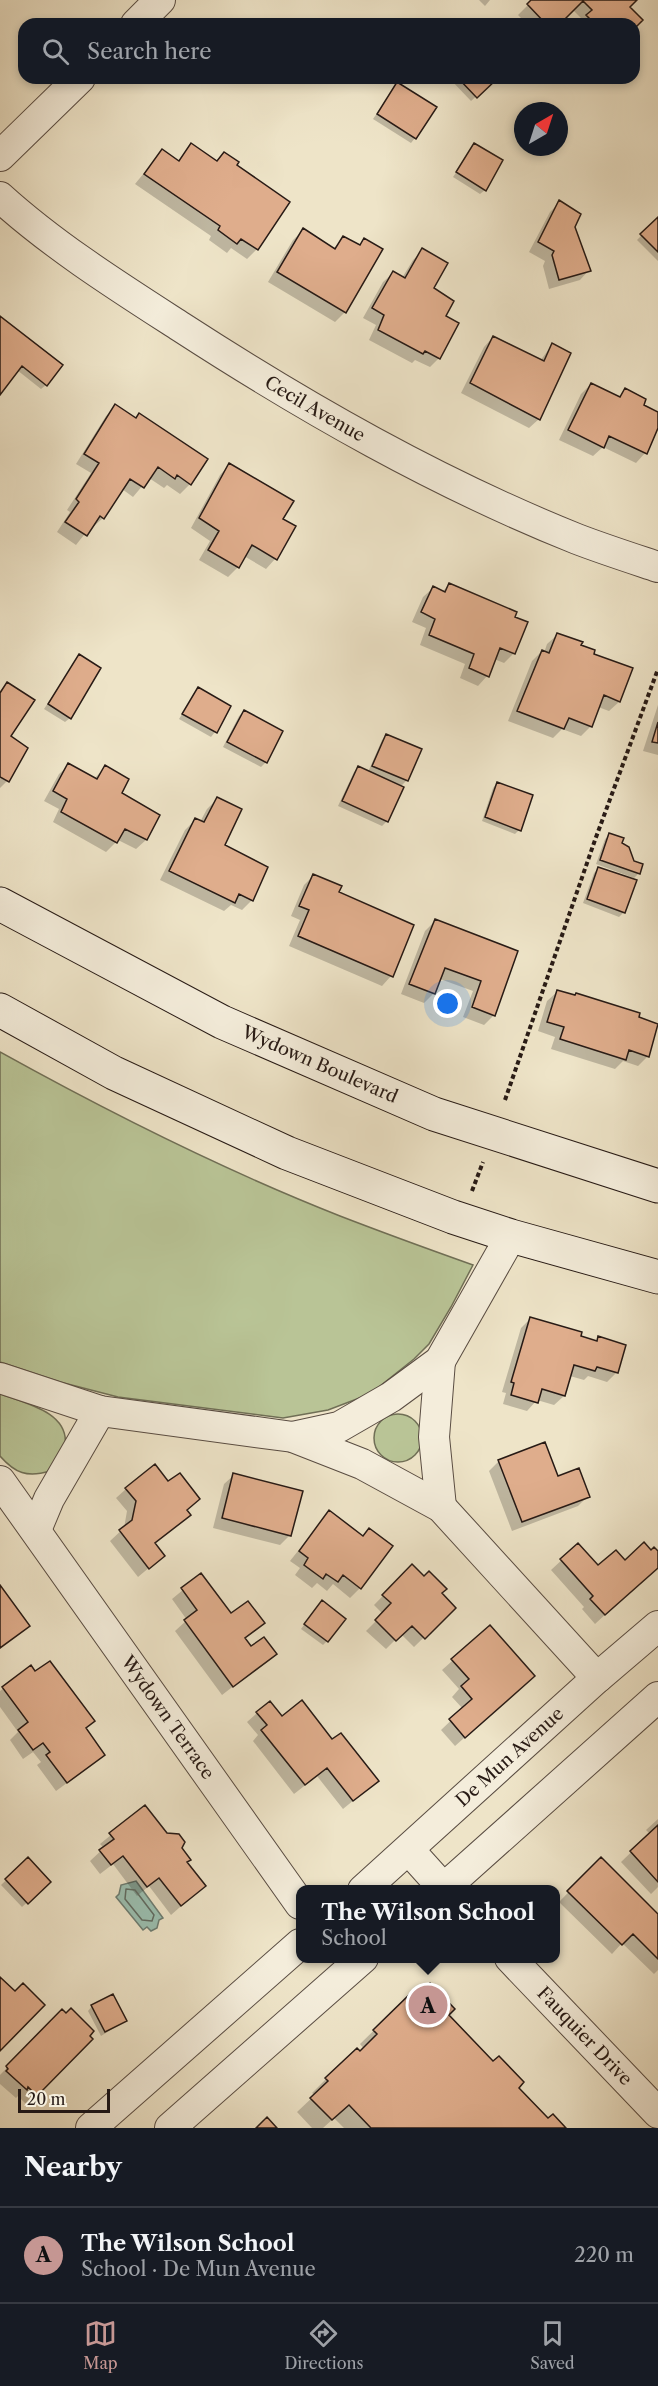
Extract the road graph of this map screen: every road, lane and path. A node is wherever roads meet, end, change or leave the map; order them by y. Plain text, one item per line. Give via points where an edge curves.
1 (160, 0) edge
2 (142, 18) edge
3 (74, 84) edge
4 (0, 156) edge
5 (0, 197) edge
6 (658, 567) edge
7 (658, 669) edge
8 (0, 904) edge
9 (0, 1010) edge
10 (505, 1100) dead end
11 (484, 1159) dead end
12 (658, 1186) edge
13 (469, 1198) dead end
14 (511, 1236) junction
15 (658, 1277) edge
16 (440, 1361) junction
17 (0, 1378) edge
18 (100, 1411) junction
19 (293, 1437) junction
20 (0, 1481) edge
21 (441, 1507) junction
22 (36, 1530) junction
23 (658, 1626) edge
24 (597, 1678) junction
25 (658, 1697) edge
26 (409, 1850) junction
27 (369, 1885) edge
28 (440, 1885) edge
29 (448, 1885) edge
30 (296, 1898) edge
31 (296, 1948) edge
32 (358, 1963) edge
33 (514, 1963) edge
34 (658, 2113) edge
35 (92, 2128) edge
36 (170, 2128) edge

1 - 2 street
3 - 4 street
5 - 6 street, Cecil Avenue via 147,305 254,374 367,439 577,539
7 - 10 path
8 - 12 street, Wydown Boulevard via 222,1022 423,1110
9 - 14 street via 114,1073 287,1153
11 - 13 path
14 - 15 street
14 - 16 street
16 - 19 street via 391,1397 339,1427
16 - 21 street via 434,1437
17 - 18 street
18 - 19 street
18 - 22 street via 49,1499
19 - 21 street via 362,1464
20 - 22 street, Wydown Terrace
21 - 24 street
22 - 30 street, Wydown Terrace
23 - 24 street, De Mun Avenue
24 - 26 street, De Mun Avenue
25 - 29 street
26 - 27 street, De Mun Avenue
26 - 28 street
31 - 35 street
32 - 36 street
33 - 34 street, Fauquier Drive

